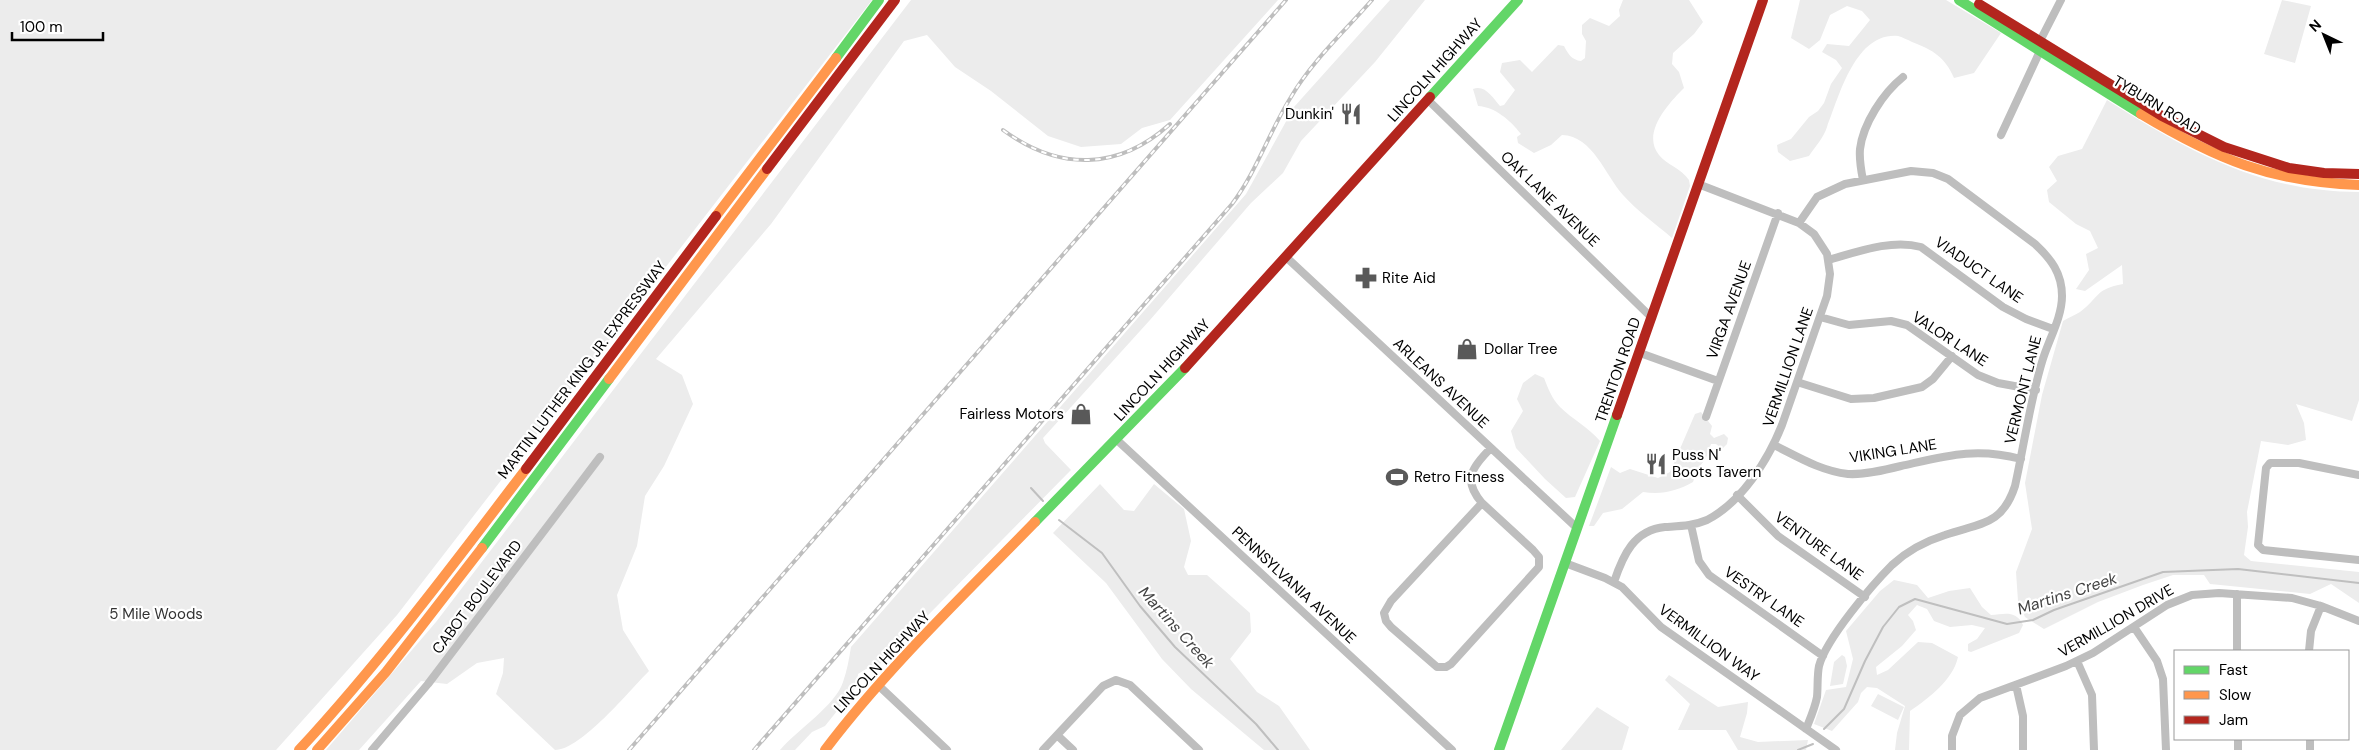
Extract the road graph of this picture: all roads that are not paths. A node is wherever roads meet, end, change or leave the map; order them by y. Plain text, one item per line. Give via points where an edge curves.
1 (879, 0) edge
2 (895, 0) edge
3 (1763, 0) edge
4 (1959, 0) edge
5 (1974, 0) edge
6 (2061, 0) edge
7 (1518, 1) edge
8 (2040, 46) junction
9 (1903, 77) dead end
10 (1428, 100) junction
11 (2001, 135) dead end
12 (2359, 174) edge
13 (1863, 180) junction
14 (1698, 184) junction
15 (2359, 185) edge
16 (1778, 213) junction
17 (1800, 223) junction
18 (1286, 257) junction
19 (1828, 260) junction
20 (1820, 317) junction
21 (1652, 318) junction
22 (2053, 329) junction
23 (1640, 353) junction
24 (1952, 356) junction
25 (1718, 381) junction
26 (1797, 382) junction
27 (2036, 390) junction
28 (1706, 417) dead end
29 (1117, 440) junction
30 (1774, 445) junction
31 (1491, 448) junction
32 (600, 456) dead end
33 (2021, 459) junction
34 (2359, 475) edge
35 (1737, 495) junction
36 (1482, 503) junction
37 (1691, 525) junction
38 (1577, 528) junction
39 (2359, 560) edge
40 (1565, 563) junction
41 (1614, 582) junction
42 (2237, 594) junction
43 (1865, 597) junction
44 (2321, 606) junction
45 (2359, 621) edge
46 (2134, 627) junction
47 (2237, 650) edge
48 (2309, 650) edge
49 (1823, 656) junction
50 (2077, 661) junction
51 (878, 685) junction
52 (2016, 685) junction
53 (1806, 729) junction
54 (1057, 735) junction
55 (299, 750) edge
56 (317, 750) edge
57 (372, 750) edge
58 (825, 750) edge
59 (947, 750) edge
60 (1043, 750) edge
61 (1074, 750) edge
62 (1199, 750) edge
63 (1452, 750) edge
64 (1499, 750) edge
65 (1836, 750) edge
66 (1952, 750) edge
67 (2023, 750) edge
68 (2094, 750) edge
69 (2166, 750) edge

1 - 55 main road, MARTIN LUTHER KING JR. EXPRESSWAY via 412,619
2 - 56 main road, MARTIN LUTHER KING JR. EXPRESSWAY via 427,620
3 - 14 main road, TRENTON ROAD
4 - 8 main road, TYBURN ROAD
5 - 8 main road, TYBURN ROAD
6 - 8 street
7 - 10 main road, LINCOLN HIGHWAY
8 - 11 street
8 - 12 main road, TYBURN ROAD via 2167,120 2234,152 2294,169
8 - 15 main road, TYBURN ROAD via 2177,135 2218,157 2286,179 2315,184
9 - 13 street via 1890,89 1866,129 1860,148
10 - 18 main road, LINCOLN HIGHWAY
10 - 21 street, OAK LANE AVENUE
13 - 17 street, VERMONT LANE via 1822,193
13 - 22 street, VERMONT LANE via 1911,171 1940,175 2026,236 2052,262 2059,277 2062,300
14 - 16 street, VERMILLION LANE
14 - 21 main road, TRENTON ROAD
16 - 17 street, VERMILLION LANE
16 - 25 street, VIRGA AVENUE
17 - 19 street, VERMILLION LANE via 1820,241
18 - 29 main road, LINCOLN HIGHWAY
18 - 31 street, ARLEANS AVENUE
19 - 20 street, VERMILLION LANE via 1830,283
19 - 22 street, VIADUCT LANE via 1893,245 1921,247 2003,307
20 - 24 street, VALOR LANE via 1849,325 1899,322 1913,328
20 - 26 street, VERMILLION LANE
21 - 23 main road, TRENTON ROAD
22 - 27 street, VERMONT LANE
23 - 25 street
23 - 38 main road, TRENTON ROAD
24 - 26 street via 1922,387 1874,398 1851,400
24 - 27 street, VALOR LANE via 1988,380
25 - 28 street, VIRGA AVENUE
26 - 30 street, VERMILLION LANE
27 - 33 street, VERMONT LANE
29 - 51 main road, LINCOLN HIGHWAY
29 - 63 street, PENNSYLVANIA AVENUE
30 - 33 street, VIKING LANE via 1811,464 1850,474 1967,453 1992,452
30 - 35 street, VERMILLION LANE via 1760,471
31 - 36 street via 1471,473 1472,487
31 - 38 street, ARLEANS AVENUE
32 - 57 street, CABOT BOULEVARD via 428,684
33 - 43 street, VERMONT LANE via 2012,495 1998,515 1976,527 1918,546 1894,564
34 - 39 street via 2299,463 2270,463 2266,468 2258,545 2263,550
35 - 37 street, VERMILLION LANE via 1709,519
35 - 43 street, VENTURE LANE via 1778,536
36 - 36 street via 1391,601 1384,613 1391,627 1436,667 1451,664 1539,567 1533,550
37 - 41 street, VERMILLION LANE via 1657,528 1640,536 1623,557
37 - 49 street, VESTRY LANE via 1699,561 1709,575
38 - 40 main road, TRENTON ROAD
40 - 41 street, VERMILLION WAY
40 - 64 main road, TRENTON ROAD
41 - 53 street, VERMILLION WAY via 1628,592 1661,628
42 - 44 street, VERMILLION DRIVE via 2292,598
42 - 46 street, VERMILLION DRIVE via 2192,595 2167,605
42 - 47 street
43 - 49 street, VERMONT LANE via 1837,632
44 - 45 street, VERMILLION DRIVE
44 - 48 street via 2311,631
46 - 50 street, VERMILLION DRIVE
46 - 69 street via 2157,662 2163,679
49 - 53 street, VERMONT LANE via 1816,699
50 - 52 street, VERMILLION DRIVE
50 - 68 street via 2092,695
51 - 58 main road, LINCOLN HIGHWAY
51 - 59 street
52 - 66 street, VERMILLION DRIVE via 1987,695 1964,710 1954,730
52 - 67 street via 2023,716
53 - 65 street, VERMILLION WAY
54 - 60 street
54 - 61 street
54 - 62 street via 1103,686 1116,680 1130,685

